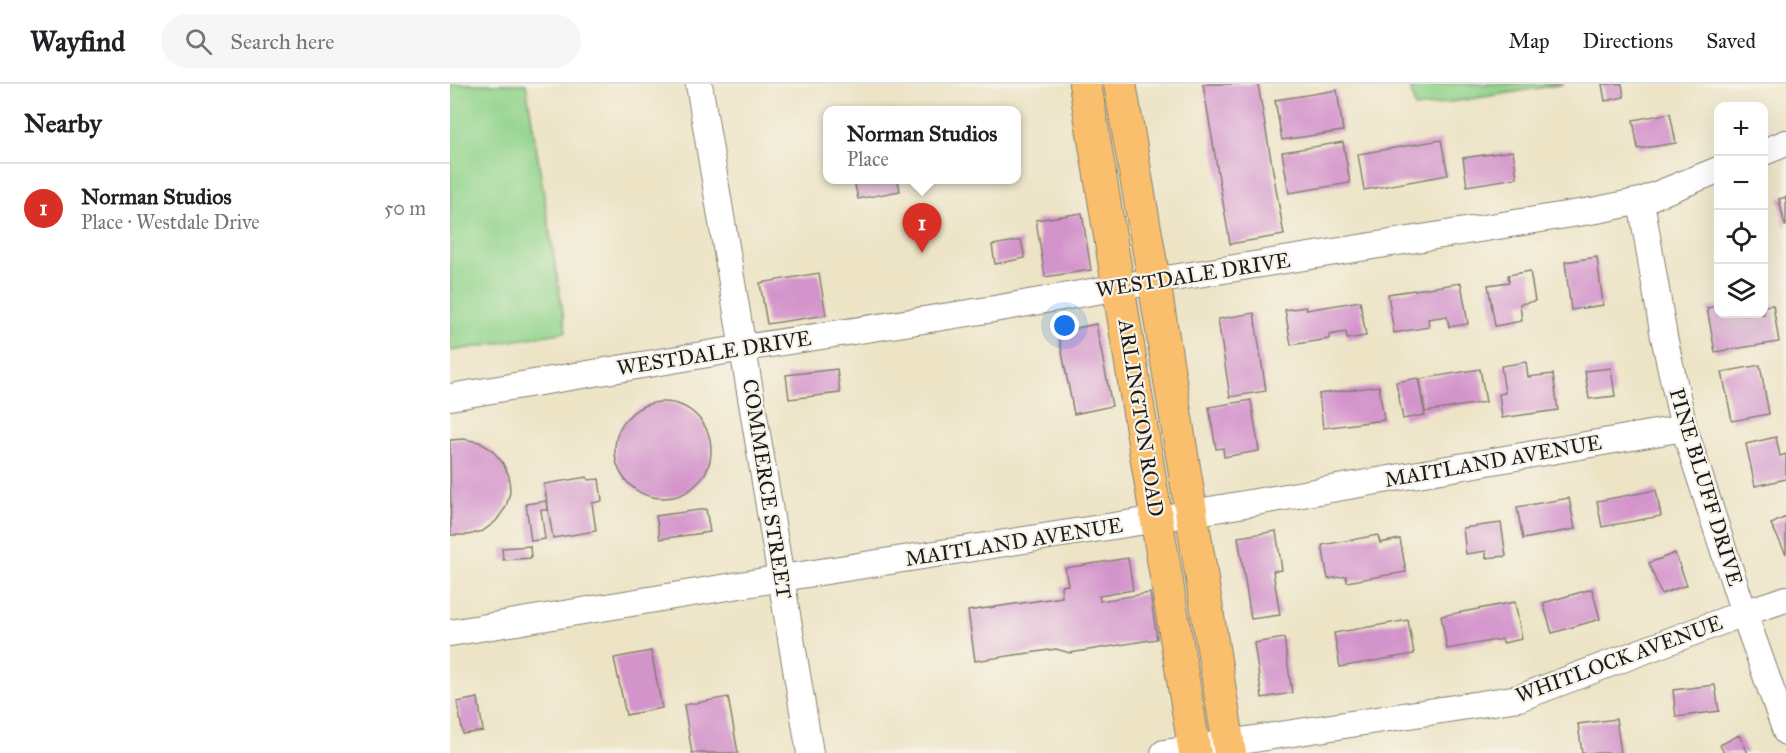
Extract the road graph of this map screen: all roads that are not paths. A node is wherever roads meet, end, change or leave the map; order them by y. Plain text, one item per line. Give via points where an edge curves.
1 (699, 84) edge
2 (1085, 84) edge
3 (1120, 84) edge
4 (1786, 143) edge
5 (1768, 150) edge
6 (1714, 172) edge
7 (1641, 201) junction
8 (1154, 281) junction
9 (1119, 287) junction
10 (744, 348) junction
11 (450, 397) edge
12 (1684, 428) junction
13 (1192, 513) junction
14 (1158, 519) junction
15 (782, 578) junction
16 (1786, 599) edge
17 (1744, 613) junction
18 (450, 633) edge
19 (1786, 732) edge
20 (1229, 747) edge
21 (1195, 751) edge
22 (810, 753) edge
23 (1164, 753) edge

1 - 10 street, COMMERCE STREET
2 - 9 main road, ARLINGTON ROAD
3 - 8 main road, ARLINGTON ROAD
4 - 5 street
6 - 7 street, WESTDALE DRIVE
7 - 8 street, WESTDALE DRIVE
7 - 12 street, PINE BLUFF DRIVE
8 - 9 street, WESTDALE DRIVE
8 - 13 main road, ARLINGTON ROAD
9 - 10 street, WESTDALE DRIVE
9 - 14 main road, ARLINGTON ROAD
10 - 11 street, WESTDALE DRIVE
10 - 15 street, COMMERCE STREET
12 - 13 street, MAITLAND AVENUE
12 - 17 street, PINE BLUFF DRIVE
13 - 14 street, MAITLAND AVENUE
13 - 20 main road, ARLINGTON ROAD
14 - 15 street, MAITLAND AVENUE
14 - 21 main road, ARLINGTON ROAD
15 - 18 street, MAITLAND AVENUE
15 - 22 street, COMMERCE STREET
16 - 17 street, WHITLOCK AVENUE
17 - 19 street, PINE BLUFF DRIVE
17 - 20 street, WHITLOCK AVENUE via 1519,698
20 - 21 street, WHITLOCK AVENUE
21 - 23 street, WHITLOCK AVENUE

